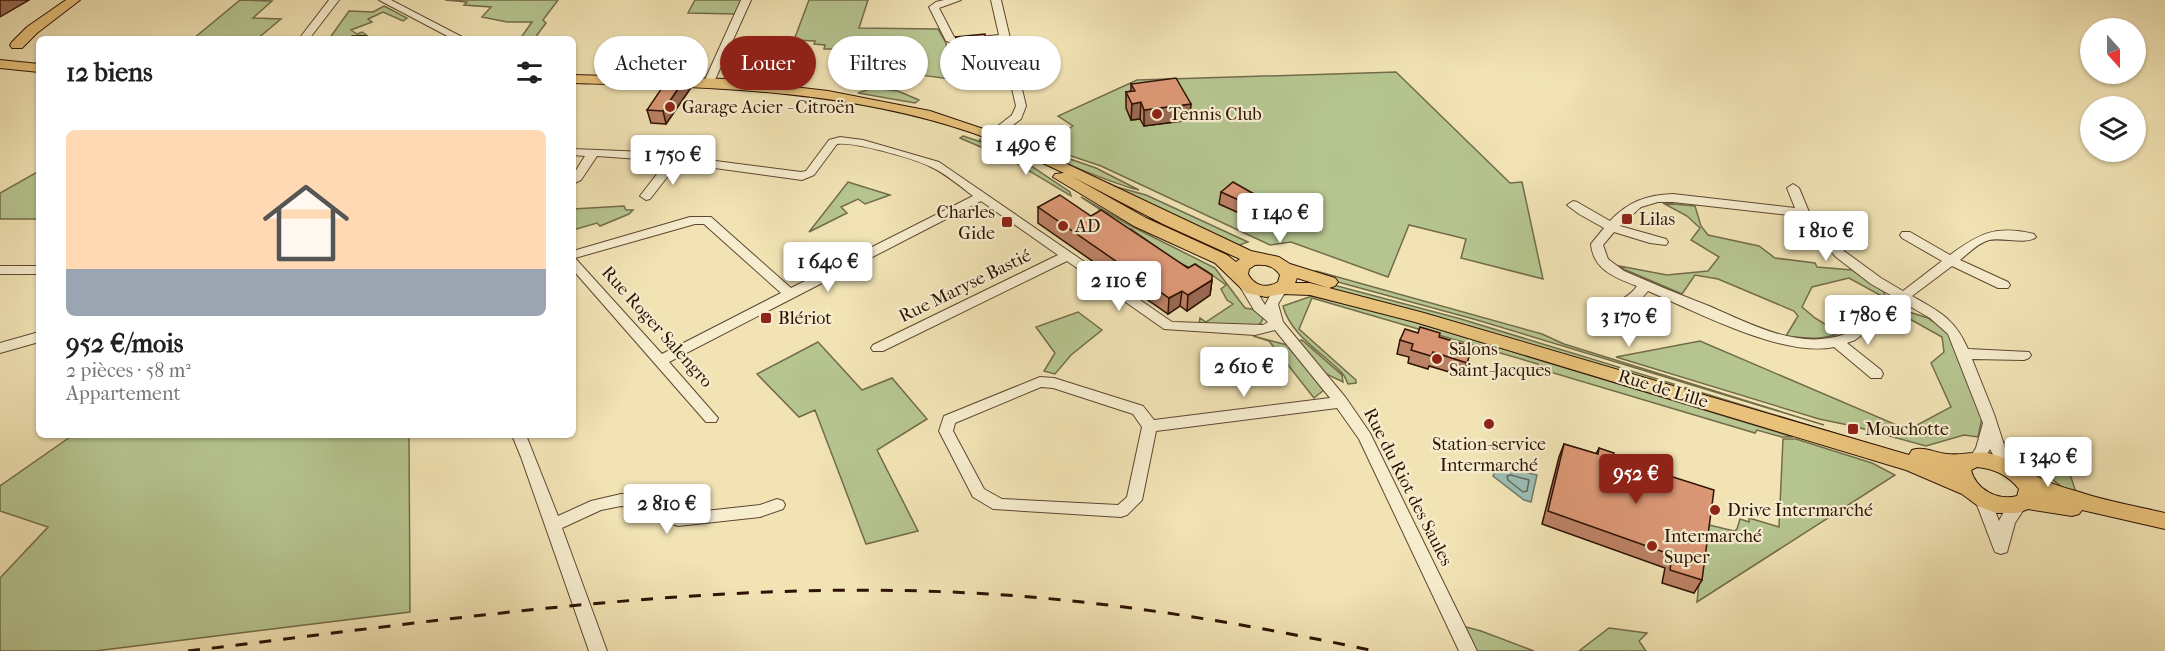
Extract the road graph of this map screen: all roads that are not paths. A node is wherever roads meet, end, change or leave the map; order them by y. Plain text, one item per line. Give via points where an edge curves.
1 (74, 0) edge
2 (334, 0) edge
3 (384, 0) edge
4 (746, 0) edge
5 (956, 0) edge
6 (996, 0) edge
7 (32, 30) junction
8 (305, 36) edge
9 (455, 36) edge
10 (948, 36) edge
11 (1005, 36) edge
12 (16, 50) junction
13 (0, 62) edge
14 (36, 68) edge
15 (36, 68) edge
16 (576, 79) edge
17 (709, 82) junction
18 (1017, 90) edge
19 (990, 138) junction
20 (576, 152) edge
21 (593, 153) junction
22 (675, 159) junction
23 (576, 179) edge
24 (1793, 188) dead end
25 (646, 196) dead end
26 (980, 197) junction
27 (1573, 205) dead end
28 (1803, 213) junction
29 (1612, 226) junction
30 (1906, 235) dead end
31 (2030, 237) dead end
32 (1662, 242) dead end
33 (576, 254) edge
34 (1067, 256) junction
35 (1259, 259) junction
36 (1950, 261) junction
37 (576, 265) edge
38 (1285, 268) junction
39 (0, 270) edge
40 (36, 270) edge
41 (1242, 280) junction
42 (1646, 285) junction
43 (2003, 285) dead end
44 (1281, 288) junction
45 (790, 294) junction
46 (1903, 296) junction
47 (1620, 306) dead end
48 (1276, 323) junction
49 (36, 338) edge
50 (1838, 343) junction
51 (0, 348) edge
52 (878, 348) dead end
53 (1964, 354) junction
54 (2024, 355) dead end
55 (661, 360) junction
56 (1876, 374) dead end
57 (1341, 402) junction
58 (711, 418) dead end
59 (1990, 423) junction
60 (1150, 426) junction
61 (520, 438) edge
62 (1971, 461) junction
63 (2018, 475) junction
64 (1976, 493) junction
65 (2022, 503) junction
66 (777, 505) dead end
67 (2162, 523) edge
68 (552, 525) junction
69 (598, 651) edge
70 (1468, 651) edge

1 - 7 main road
2 - 8 street
3 - 9 street
4 - 17 street
5 - 10 street via 934,8
6 - 11 street
7 - 12 main road
7 - 12 main road via 3,45
12 - 13 main road
12 - 14 main road via 19,63
13 - 15 main road
16 - 17 main road
17 - 19 main road via 813,94
18 - 19 street via 1021,111
19 - 35 main road via 1092,180 1169,220
19 - 41 main road via 1140,222 1221,260
20 - 21 street
21 - 22 street
21 - 23 street
22 - 25 street
22 - 26 street via 802,176 810,173 833,142 851,140 936,164
24 - 28 street
26 - 34 street
26 - 45 street
27 - 29 street
28 - 29 street via 1653,198 1632,206
28 - 46 street via 1848,261
29 - 32 street
29 - 42 street via 1597,244 1599,257 1611,270
30 - 36 street
31 - 36 street via 1984,237
33 - 45 street via 694,220 707,220
34 - 48 street via 1169,326 1256,330
34 - 52 street, Rue Maryse Bastié
35 - 38 main road
35 - 41 main road via 1243,264
36 - 43 street
36 - 46 street
37 - 55 street, Rue Roger Salengro
38 - 44 main road via 1289,278
38 - 62 main road, Rue de Lille via 1884,445 1945,462
39 - 40 street
41 - 44 main road via 1262,291
41 - 48 street, Rue du Riot des Saules via 1259,307
42 - 47 street via 1635,299
42 - 50 street via 1787,342
44 - 48 street via 1271,304
44 - 64 main road, Rue de Lille via 1310,288 1452,327 1912,464
45 - 55 street
46 - 50 street
46 - 53 street via 1949,326
48 - 57 street, Rue du Riot des Saules
49 - 51 street
50 - 56 street
53 - 54 street
53 - 59 street
55 - 58 street, Rue Roger Salengro
57 - 60 street
57 - 70 street, Rue du Riot des Saules via 1376,459
59 - 62 street via 1982,452
59 - 63 street via 1998,450
60 - 60 street via 1138,410 1040,382 948,420 946,431 978,493 999,505 1121,511 1134,500
61 - 68 street
62 - 63 main road, Rue de Lille via 1999,463
62 - 64 main road via 1960,469
63 - 65 main road via 2030,494
63 - 67 main road via 2069,497
64 - 65 main road, Rue de Lille via 1997,504
64 - 65 street via 2001,547 2007,521
65 - 67 main road
66 - 68 street via 760,511 678,520 647,503 626,500 604,503
68 - 69 street

